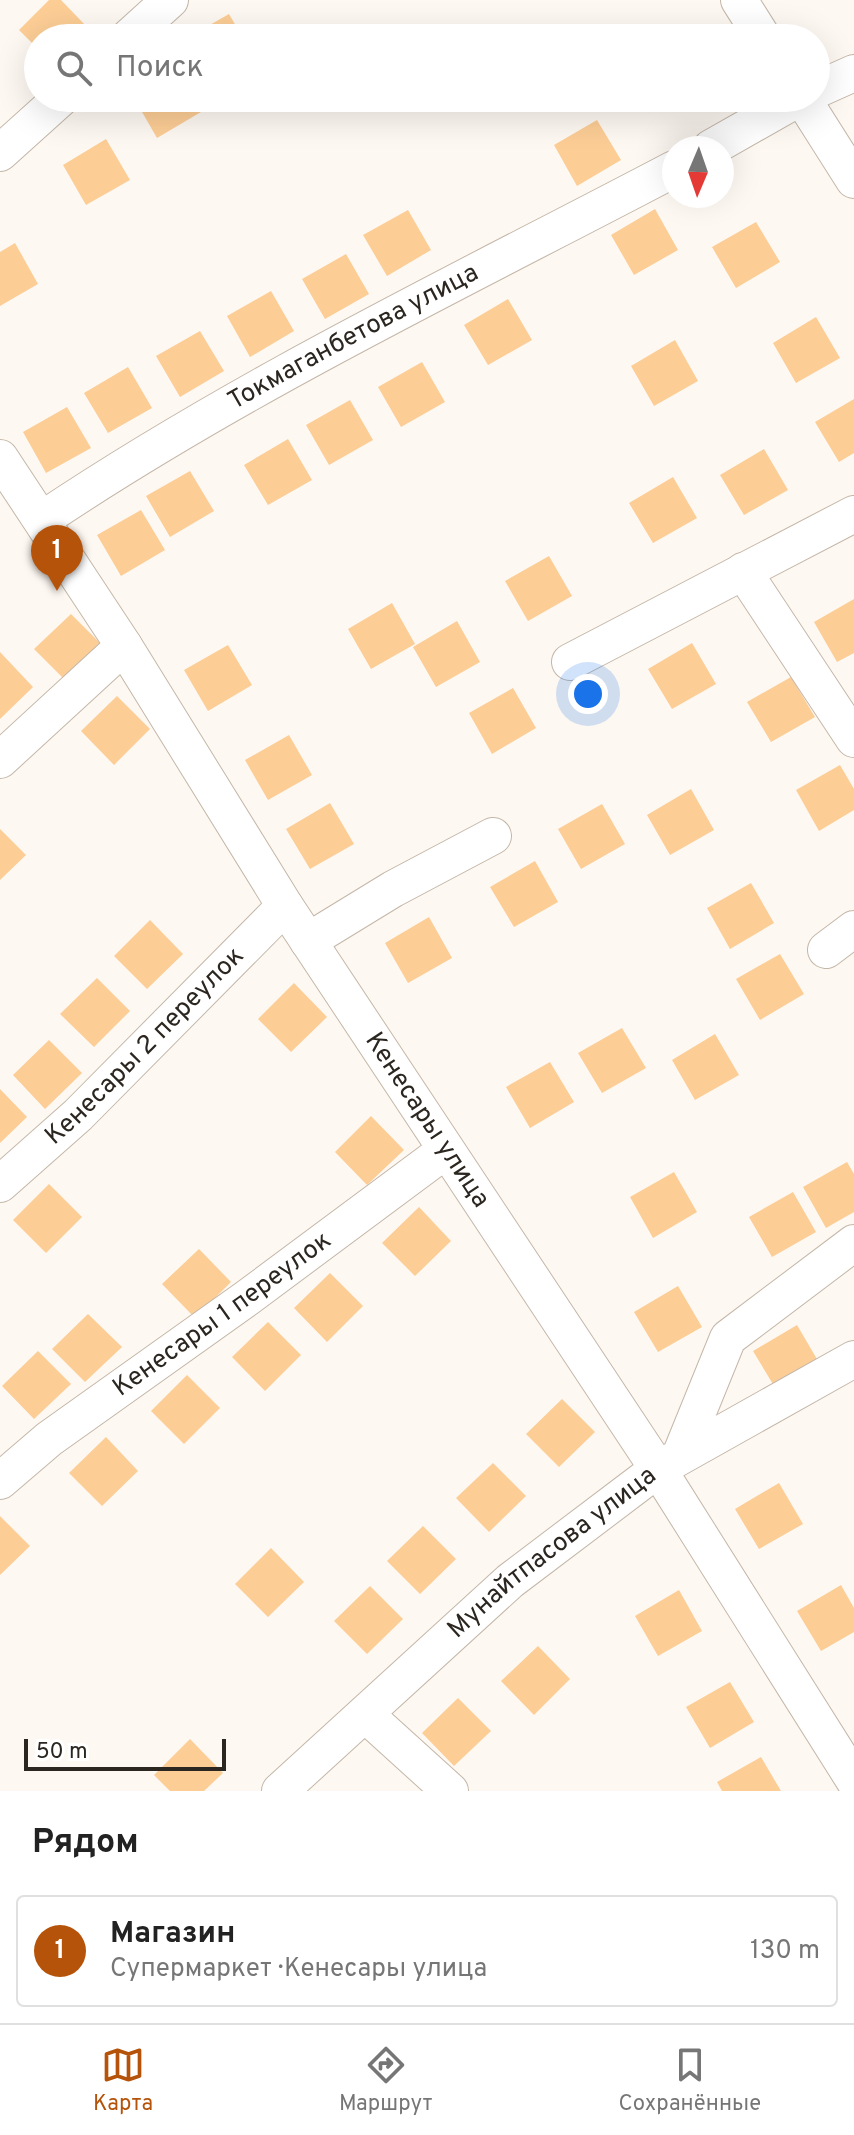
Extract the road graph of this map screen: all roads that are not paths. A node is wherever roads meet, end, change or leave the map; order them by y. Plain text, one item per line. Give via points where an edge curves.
1 (170, 0) edge
2 (739, 0) edge
3 (143, 24) edge
4 (754, 24) edge
5 (854, 73) edge
6 (830, 84) edge
7 (45, 112) edge
8 (775, 112) edge
9 (809, 112) edge
10 (732, 136) edge
11 (0, 153) edge
12 (662, 175) edge
13 (854, 180) edge
14 (0, 458) edge
15 (854, 514) edge
16 (43, 519) junction
17 (743, 571) junction
18 (124, 646) junction
19 (570, 662) dead end
20 (854, 739) edge
21 (0, 760) edge
22 (493, 836) dead end
23 (285, 906) junction
24 (308, 941) junction
25 (446, 1150) junction
26 (0, 1184) edge
27 (854, 1243) edge
28 (850, 1370) edge
29 (669, 1463) junction
30 (0, 1481) edge
31 (365, 1714) junction
32 (854, 1780) edge
33 (280, 1791) edge
34 (450, 1791) edge

1 - 3 street
2 - 4 street
5 - 6 street
7 - 11 street
8 - 10 street
9 - 13 street
12 - 16 street, Токмаганбетова улица via 293,367
14 - 16 street, Кенесары улица
15 - 17 street
16 - 18 street, Кенесары улица
17 - 19 street
17 - 20 street
18 - 21 street
18 - 23 street, Кенесары улица
22 - 24 street
23 - 24 street, Кенесары улица
23 - 26 street, Кенесары 2 переулок via 78,1115
24 - 25 street, Кенесары улица
25 - 29 street, Кенесары улица
25 - 30 street, Кенесары 1 переулок via 49,1439
27 - 29 street via 728,1338
28 - 29 street, Мунайтпасова улица
29 - 31 street, Мунайтпасова улица via 510,1581
29 - 32 street, Кенесары улица
31 - 33 street, Мунайтпасова улица
31 - 34 street

